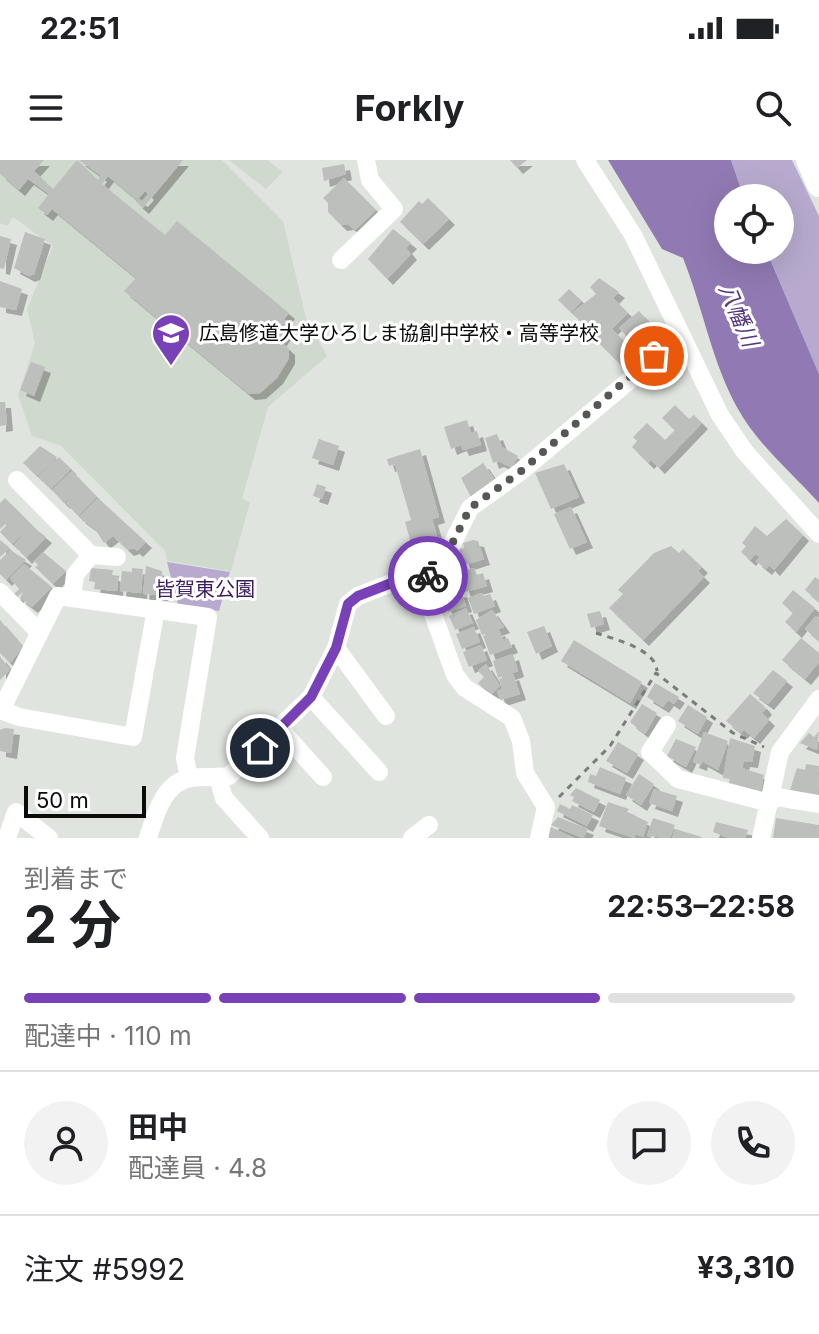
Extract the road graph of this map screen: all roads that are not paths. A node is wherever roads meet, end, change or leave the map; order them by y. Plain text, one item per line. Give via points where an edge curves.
1 (366, 160) edge
2 (585, 160) edge
3 (808, 160) edge
4 (819, 185) edge
5 (341, 260) dead end
6 (678, 330) junction
7 (17, 480) dead end
8 (819, 534) edge
9 (91, 555) junction
10 (117, 557) dead end
11 (420, 578) junction
12 (0, 592) edge
13 (72, 598) junction
14 (156, 609) junction
15 (39, 632) junction
16 (336, 648) junction
17 (311, 697) junction
18 (819, 699) edge
19 (0, 710) edge
20 (386, 716) dead end
21 (667, 725) dead end
22 (280, 729) junction
23 (379, 772) dead end
24 (323, 777) dead end
25 (189, 778) junction
26 (218, 778) junction
27 (770, 800) junction
28 (819, 804) edge
29 (429, 825) dead end
30 (7, 838) edge
31 (49, 838) edge
32 (148, 838) edge
33 (260, 838) edge
34 (412, 838) edge
35 (539, 838) edge
36 (761, 838) edge

1 - 5 street via 370,180 394,209
2 - 6 street via 633,235
3 - 4 street
6 - 8 street via 720,415 745,452
6 - 11 street via 637,374 470,508 444,560 431,575
7 - 9 street
9 - 10 street
9 - 13 street via 75,575
11 - 16 street via 358,596 343,612
11 - 35 street via 455,675 465,688 512,718 525,773 546,807
12 - 15 street
13 - 14 street
13 - 15 street via 58,596
14 - 19 street via 133,737
14 - 25 street via 208,617 185,758
15 - 19 street
16 - 17 street
16 - 20 street
17 - 22 street
17 - 23 street
18 - 27 street via 785,740
21 - 27 street via 650,752 678,779
22 - 24 street
22 - 26 street via 229,776
25 - 26 street
25 - 32 street via 162,798
26 - 33 street via 224,798
27 - 28 street
27 - 36 street
29 - 34 street
30 - 31 street via 18,805

